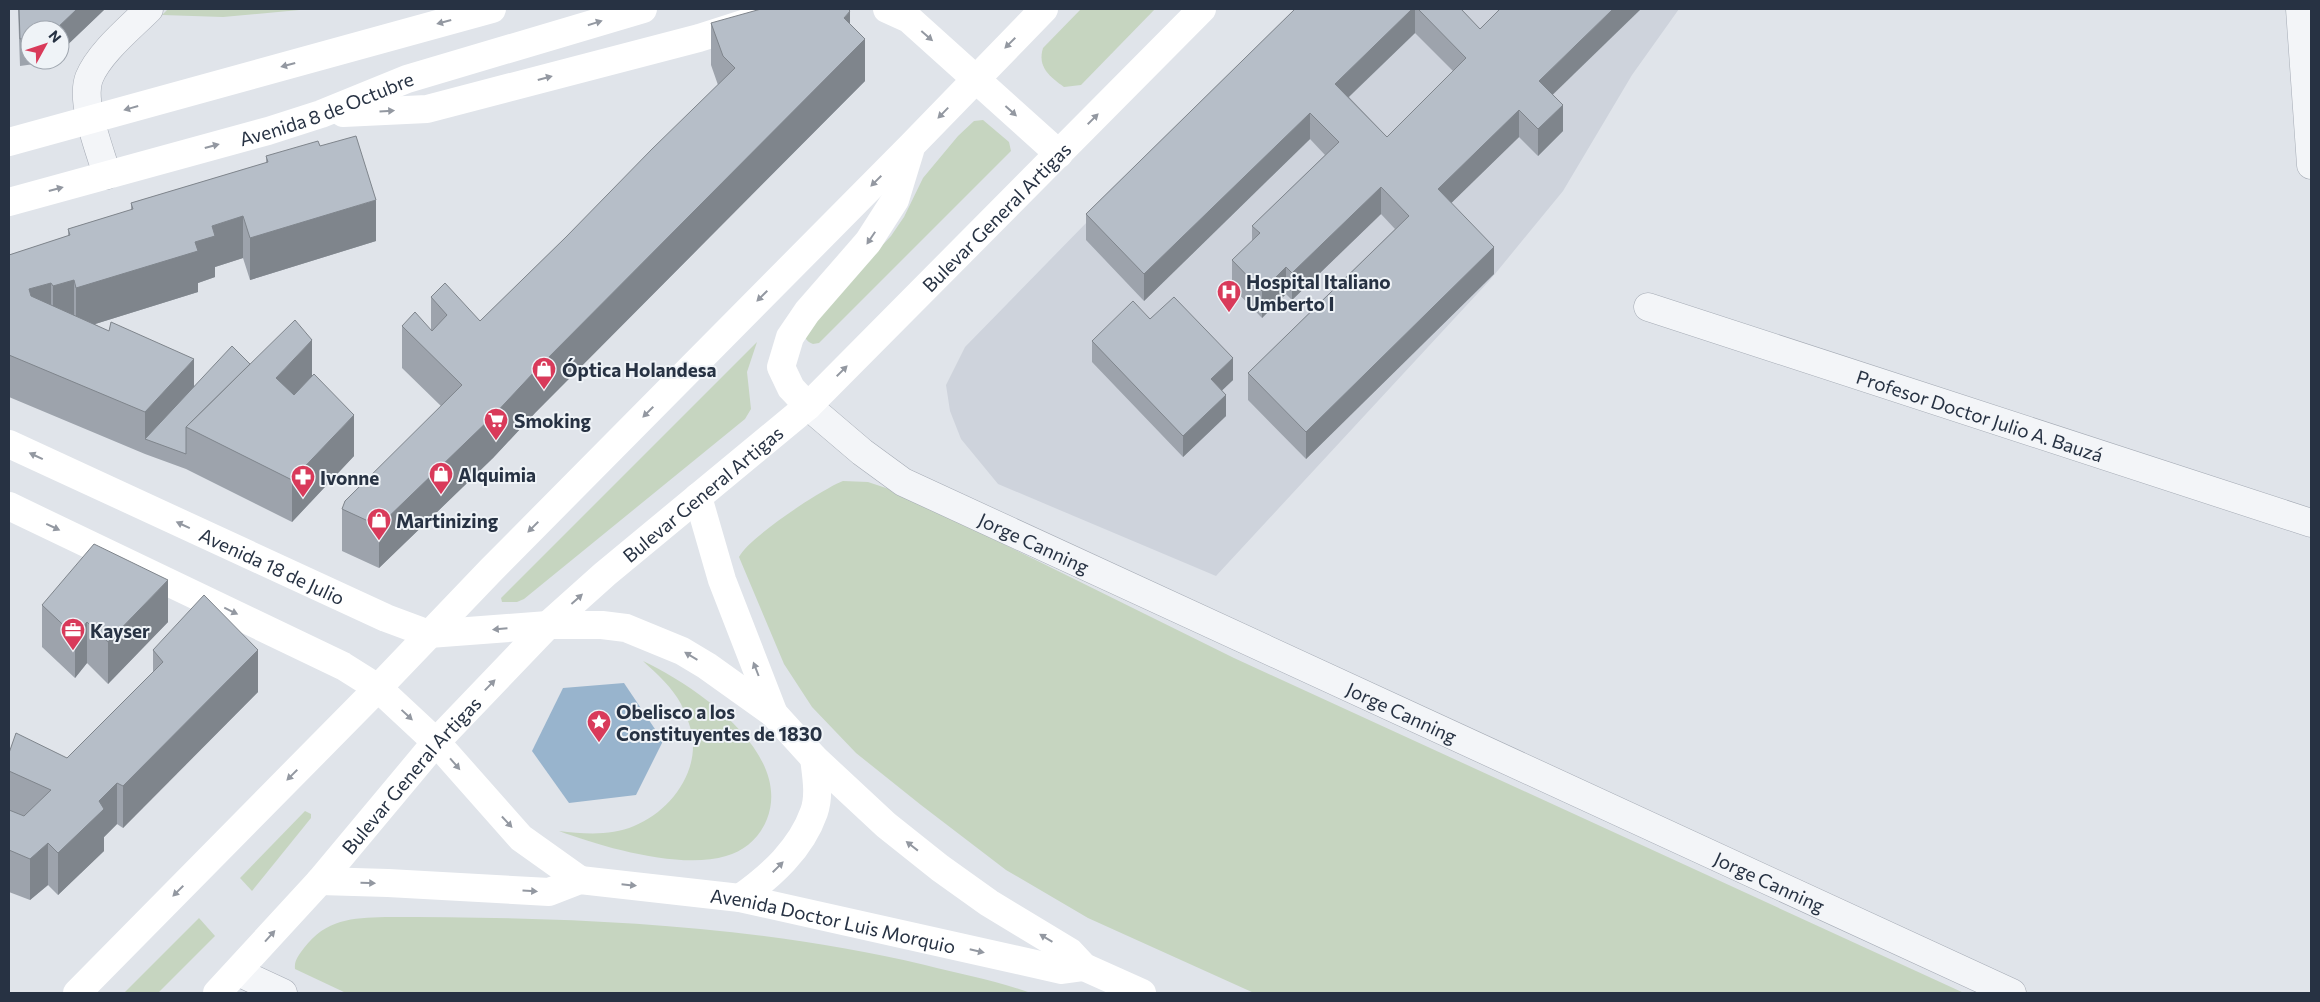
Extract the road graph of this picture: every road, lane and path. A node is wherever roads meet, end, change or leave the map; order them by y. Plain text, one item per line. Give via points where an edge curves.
1 (149, 9) edge
2 (492, 9) edge
3 (643, 9) edge
4 (790, 9) edge
5 (887, 9) edge
6 (1044, 9) edge
7 (1202, 9) edge
8 (2300, 9) edge
9 (975, 78) junction
10 (321, 114) junction
11 (91, 119) junction
12 (9, 142) edge
13 (911, 146) junction
14 (1059, 154) junction
15 (2311, 165) edge
16 (107, 175) junction
17 (9, 202) edge
18 (1648, 307) dead end
19 (808, 406) junction
20 (9, 444) edge
21 (698, 497) junction
22 (9, 506) edge
23 (2311, 523) edge
24 (548, 625) junction
25 (429, 634) junction
26 (378, 688) junction
27 (774, 714) junction
28 (436, 742) junction
29 (814, 758) junction
30 (580, 880) junction
31 (320, 881) junction
32 (740, 898) junction
33 (1084, 967) junction
34 (238, 972) junction
35 (77, 993) edge
36 (217, 993) edge
37 (282, 993) edge
38 (1142, 993) edge
39 (2012, 993) edge

1 - 11 street via 99,60 89,79
2 -> 11 main road
10 -> 3 main road, Avenida 8 de Octubre via 407,79
10 -> 4 main road via 427,109 699,38
5 -> 9 main road via 908,19
6 -> 9 main road
14 -> 7 main road, Bulevar General Artigas
8 - 15 street
9 -> 13 main road
9 -> 14 main road
16 -> 10 main road, Avenida 8 de Octubre
11 - 12 main road
11 - 16 street
13 -> 19 main road via 895,200 868,242 807,312 790,337 781,367 791,388
13 -> 25 main road
19 -> 14 main road, Bulevar General Artigas
17 -> 16 main road, Avenida 8 de Octubre
18 - 23 street, Profesor Doctor Julio A. Bauzá
19 - 21 main road, Bulevar General Artigas
19 - 39 street, Jorge Canning via 903,482
25 -> 20 main road, Avenida 18 de Julio via 386,618
24 -> 21 main road, Bulevar General Artigas
27 -> 21 main road, Avenida Doctor Luis Morquio via 722,580
22 -> 26 main road via 343,666
24 -> 25 main road, Avenida 18 de Julio
27 -> 24 main road, Avenida Doctor Luis Morquio via 707,666 651,637 626,628 602,625
28 -> 24 main road, Bulevar General Artigas
25 - 26 main road
26 -> 28 main road
26 -> 35 main road
27 - 29 main road, Avenida Doctor Luis Morquio
28 -> 30 main road, Avenida Doctor Luis Morquio via 522,838
28 - 31 main road, Bulevar General Artigas
32 -> 29 main road via 781,865 803,835 815,810
33 -> 29 main road, Avenida Doctor Luis Morquio via 1070,952 989,903 932,862 886,825
31 -> 30 main road, Avenida Doctor Luis Morquio via 549,892
30 -> 32 main road, Avenida Doctor Luis Morquio
34 -> 31 main road, Bulevar General Artigas
32 -> 33 main road, Avenida Doctor Luis Morquio via 1062,970
33 - 38 main road, Avenida Doctor Luis Morquio
34 - 36 main road, Bulevar General Artigas
34 - 37 street

